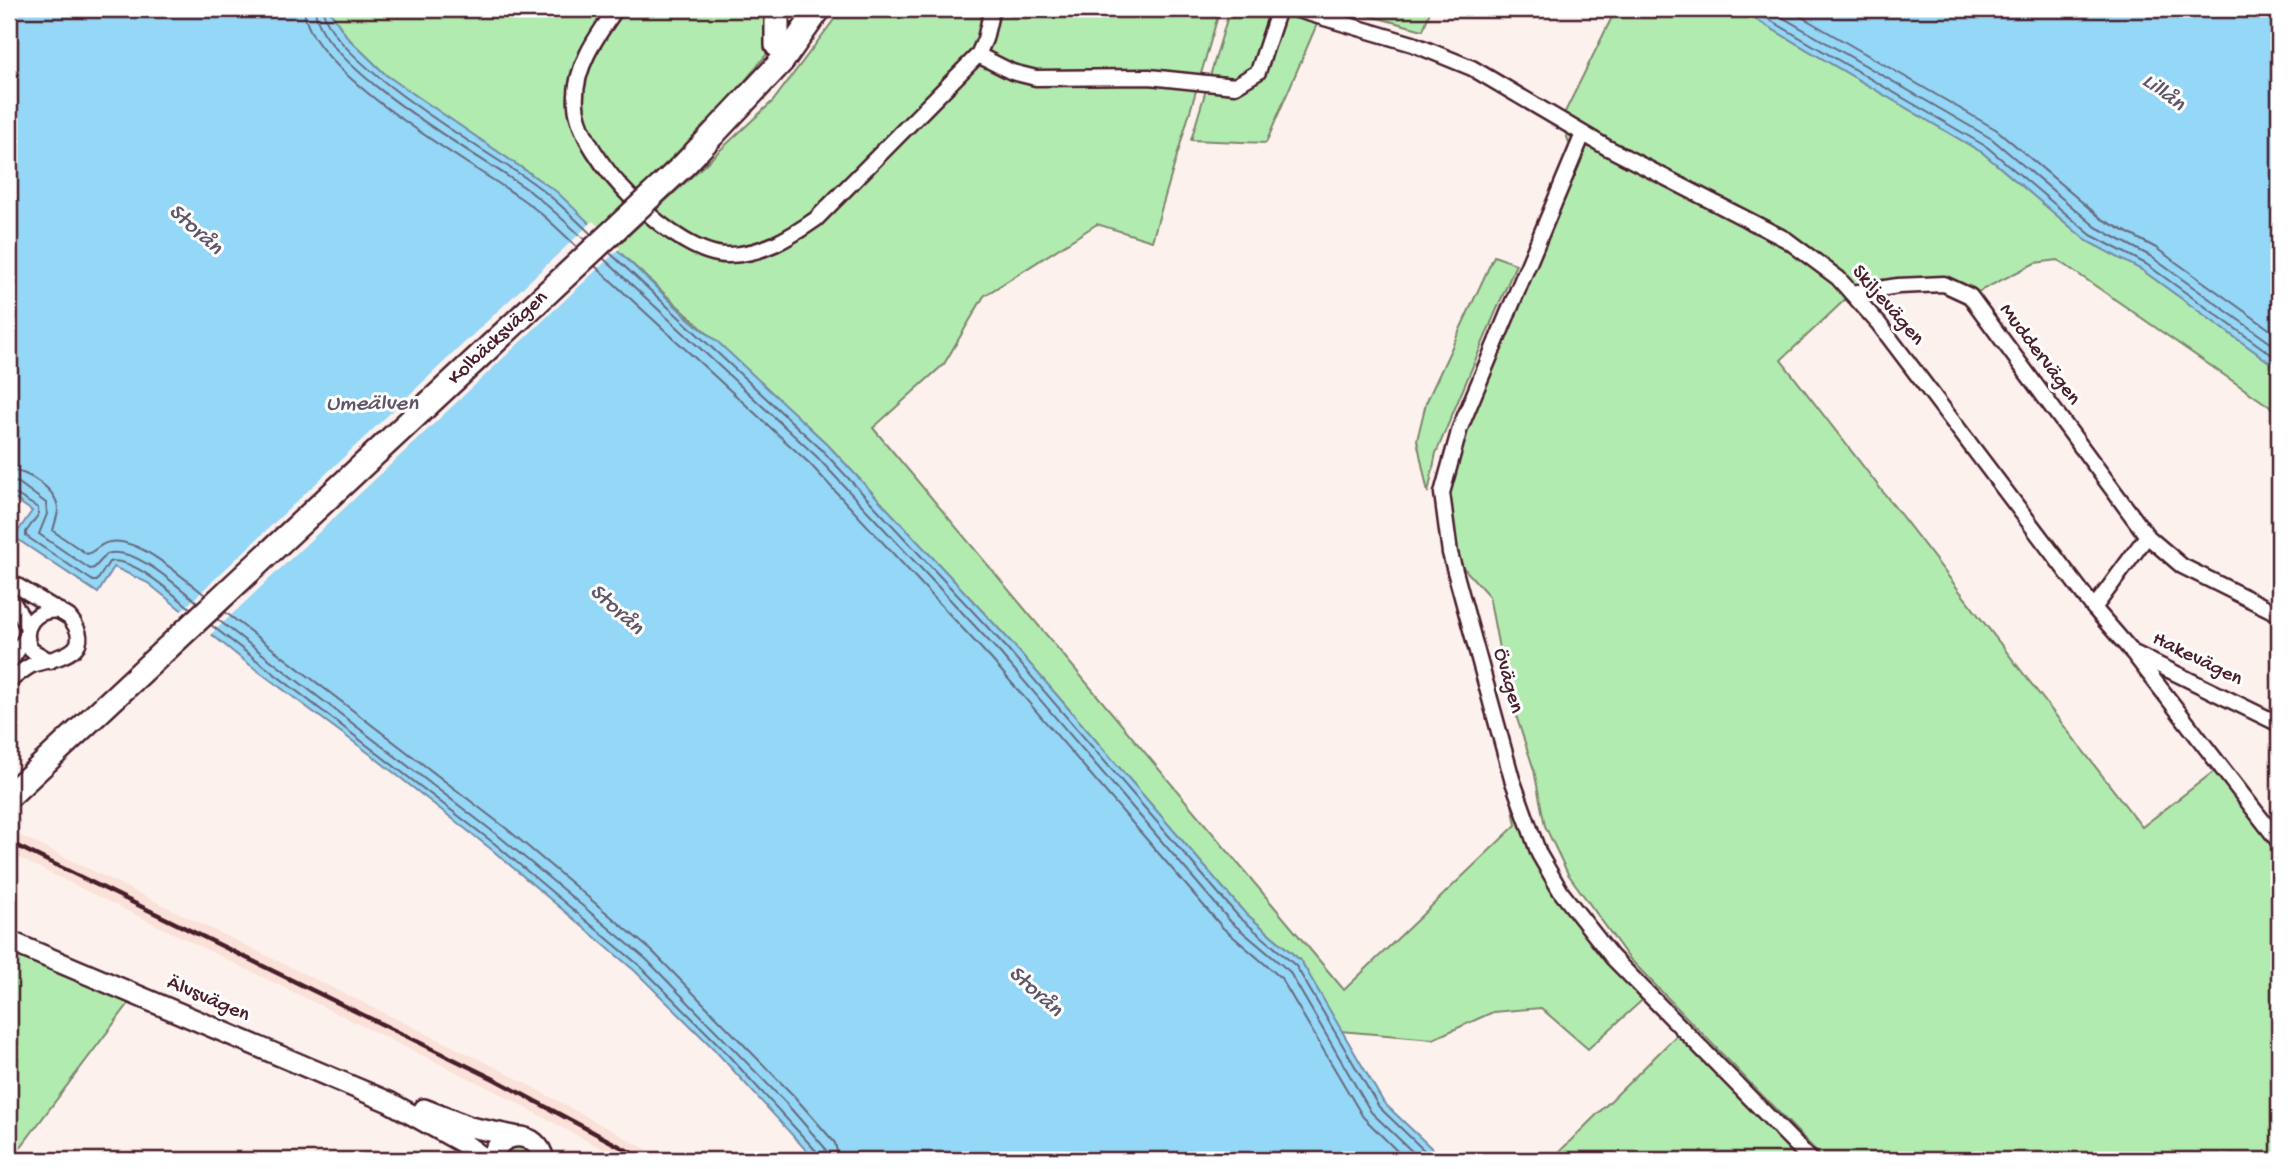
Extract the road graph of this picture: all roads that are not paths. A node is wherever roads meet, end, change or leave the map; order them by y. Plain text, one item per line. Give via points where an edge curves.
1 (617, 9) edge
2 (777, 9) edge
3 (804, 9) edge
4 (819, 9) edge
5 (992, 9) edge
6 (1279, 9) edge
7 (1294, 9) edge
8 (777, 45) junction
9 (978, 55) junction
10 (1583, 134) junction
11 (680, 160) junction
12 (1852, 293) junction
13 (2147, 536) junction
14 (9, 581) edge
15 (9, 596) edge
16 (9, 607) edge
17 (2094, 608) junction
18 (60, 611) junction
19 (2279, 614) edge
20 (27, 633) junction
21 (2133, 653) junction
22 (50, 661) junction
23 (9, 663) edge
24 (9, 681) edge
25 (2279, 724) edge
26 (9, 779) edge
27 (9, 796) edge
28 (2279, 842) edge
29 (9, 941) edge
30 (389, 1102) junction
31 (514, 1136) junction
32 (545, 1159) edge
33 (486, 1160) edge
34 (491, 1160) edge
35 (1811, 1160) edge

1 - 9 street via 578,77 576,111 587,141 630,195 672,234 726,256 775,245 816,219
2 - 8 highway
3 - 8 highway, Kolbäcksvägen
4 - 11 highway, Kolbäcksvägen via 782,61
5 - 9 street
6 - 9 street via 1258,72 1235,86 1149,77 1035,78
7 - 10 street, Skiljevägen via 1444,55
8 - 11 highway, Kolbäcksvägen
10 - 12 street, Skiljevägen via 1787,240
10 - 35 street, Övägen via 1460,428 1442,493 1450,553 1512,779 1539,854 1561,892 1612,957
11 - 26 highway, Kolbäcksvägen
11 - 27 highway, Kolbäcksvägen, bridge
12 - 13 street, Muddervägen via 1944,284 1970,296
12 - 17 street, Skiljevägen
13 - 17 street
13 - 19 street, Muddervägen via 2182,566
14 - 18 street
15 - 16 street
15 - 20 street
17 - 21 street, Skiljevägen
18 - 20 street via 38,614
18 - 22 street via 73,621 77,638 69,654
20 - 22 street via 34,654
20 - 23 street
21 - 25 street, Hakevägen
21 - 28 street, Skiljevägen
22 - 24 street via 30,666
29 - 30 main road, Älvsvägen
30 - 31 main road, Älvsvägen
30 - 33 main road, Älvsvägen
31 - 32 main road, Älvsvägen via 533,1140
31 - 34 main road via 500,1143

